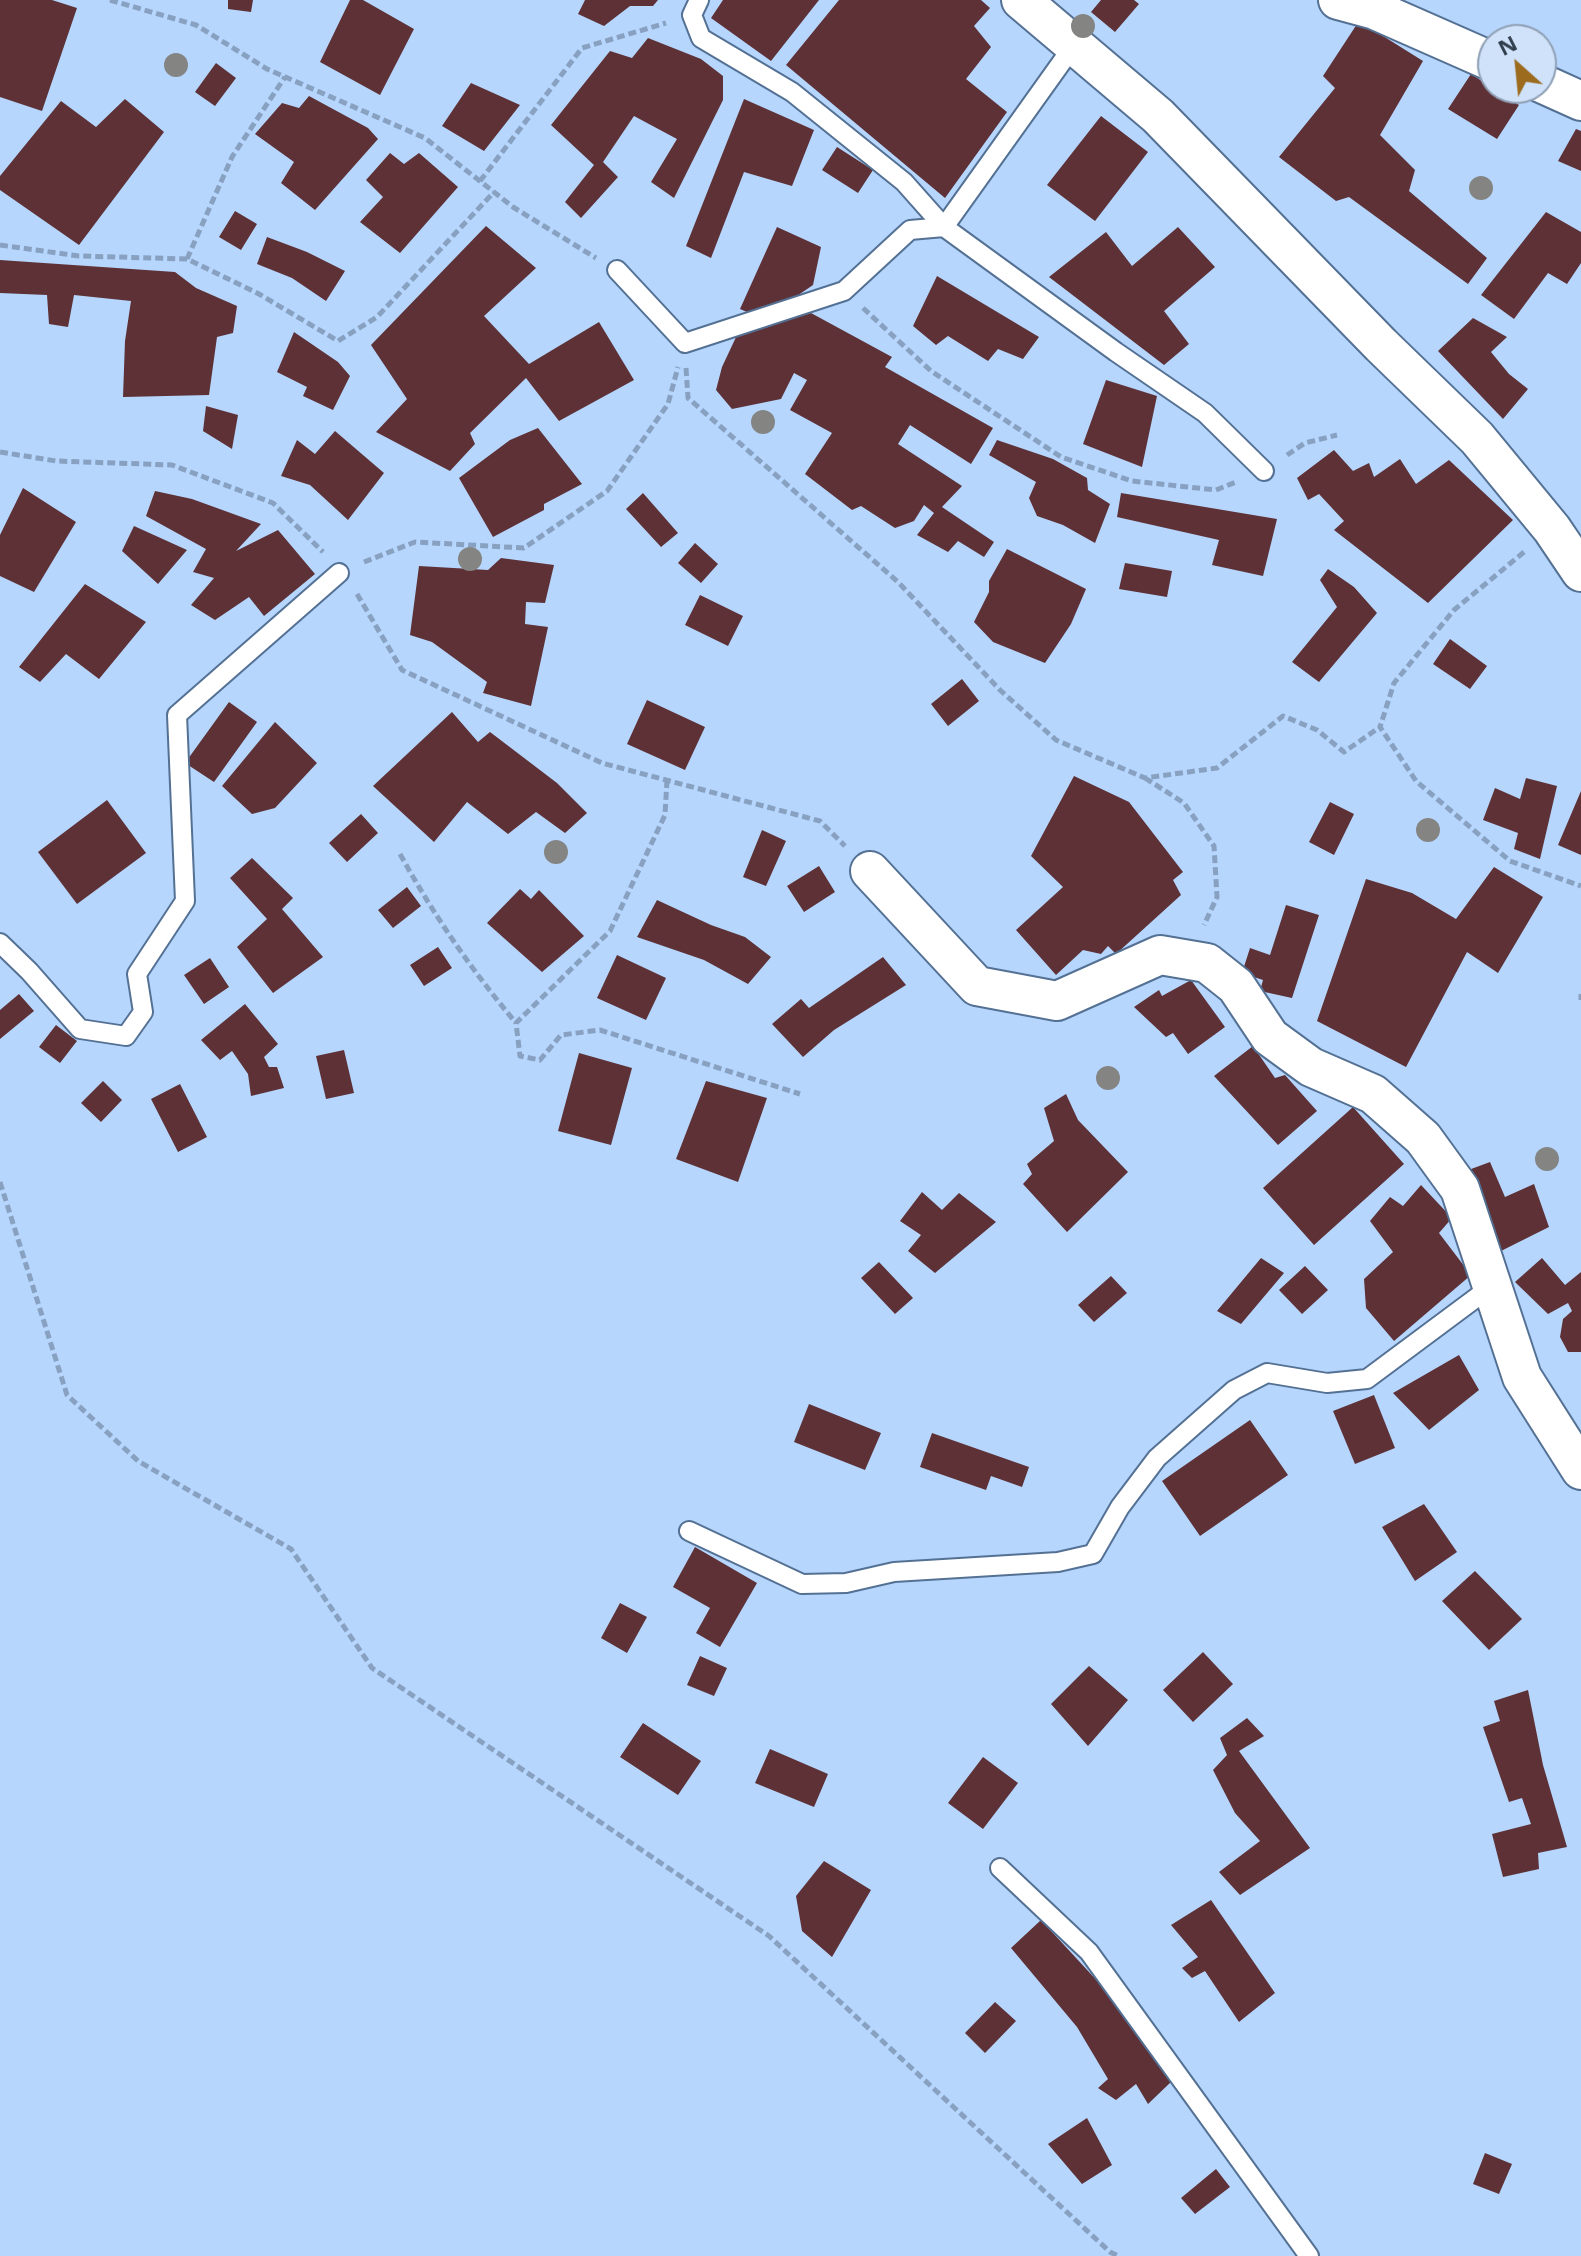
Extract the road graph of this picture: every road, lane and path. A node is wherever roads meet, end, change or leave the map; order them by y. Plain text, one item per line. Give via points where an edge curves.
1 (110, 0) edge
2 (1021, 0) edge
3 (1338, 0) edge
4 (696, 7) edge
5 (1074, 45) junction
6 (1477, 55) edge
7 (286, 77) junction
8 (1557, 90) edge
9 (1581, 101) edge
10 (480, 181) junction
11 (494, 192) junction
12 (944, 227) junction
13 (0, 245) edge
14 (187, 259) junction
15 (617, 270) joint
16 (844, 291) junction
17 (685, 343) junction
18 (1337, 435) dead end
19 (0, 452) edge
20 (1264, 471) junction
21 (1552, 529) junction
22 (1581, 572) edge
23 (339, 573) junction
24 (1380, 727) junction
25 (1145, 778) junction
26 (667, 780) junction
27 (400, 854) dead end
28 (870, 871) joint
29 (1581, 886) edge
30 (0, 943) edge
31 (1160, 955) junction
32 (516, 1023) junction
33 (800, 1094) dead end
34 (0, 1182) edge
35 (1492, 1286) junction
36 (1581, 1470) edge
37 (689, 1531) dead end
38 (1000, 1868) dead end
39 (1118, 2256) edge
40 (1309, 2256) edge

1 - 7 path via 196,25
2 - 5 street
3 - 6 street via 1375,10
4 - 10 path via 582,48
4 - 12 lane via 701,38 792,92 904,182
5 - 12 lane
5 - 21 street via 1158,116 1477,438
7 - 10 path via 425,138
7 - 14 path via 232,157
8 - 9 street
10 - 11 path
11 - 14 path via 377,317 338,341
11 - 15 path
12 - 16 lane via 910,230
12 - 20 lane via 1205,413
13 - 14 path via 79,256
15 - 17 lane
16 - 17 lane
16 - 20 path via 931,371 1061,457 1132,481 1216,490
17 - 23 path via 668,404 607,491 524,548 415,542
17 - 25 path via 688,398 898,582 1000,690 1056,740
18 - 20 path via 1305,443
19 - 23 path via 56,461 172,465 273,503 314,540
21 - 22 street
21 - 24 path via 1454,610 1394,683
23 - 26 path via 402,670 602,763
23 - 30 lane via 177,715 185,901 137,974 143,1012 126,1036 80,1029
24 - 25 path via 1344,752 1317,730 1283,716 1217,768
24 - 29 path via 1416,781 1510,861
25 - 31 path via 1184,803 1214,846 1217,897 1205,924
26 - 28 path via 820,821
26 - 32 path via 665,815 610,931
27 - 32 path via 435,916
28 - 31 street via 977,986 1057,1001
31 - 35 street via 1207,963 1236,986 1270,1037 1311,1067 1373,1094 1423,1138 1460,1189
32 - 33 path via 520,1056 540,1060 561,1035 600,1030
34 - 39 path via 67,1395 138,1461 291,1549 372,1668 769,1936
35 - 36 street via 1522,1377
35 - 37 lane via 1367,1379 1327,1383 1267,1373 1234,1390 1157,1458 1093,1554 1058,1562 894,1572 846,1583 802,1584
38 - 40 lane via 1089,1952

